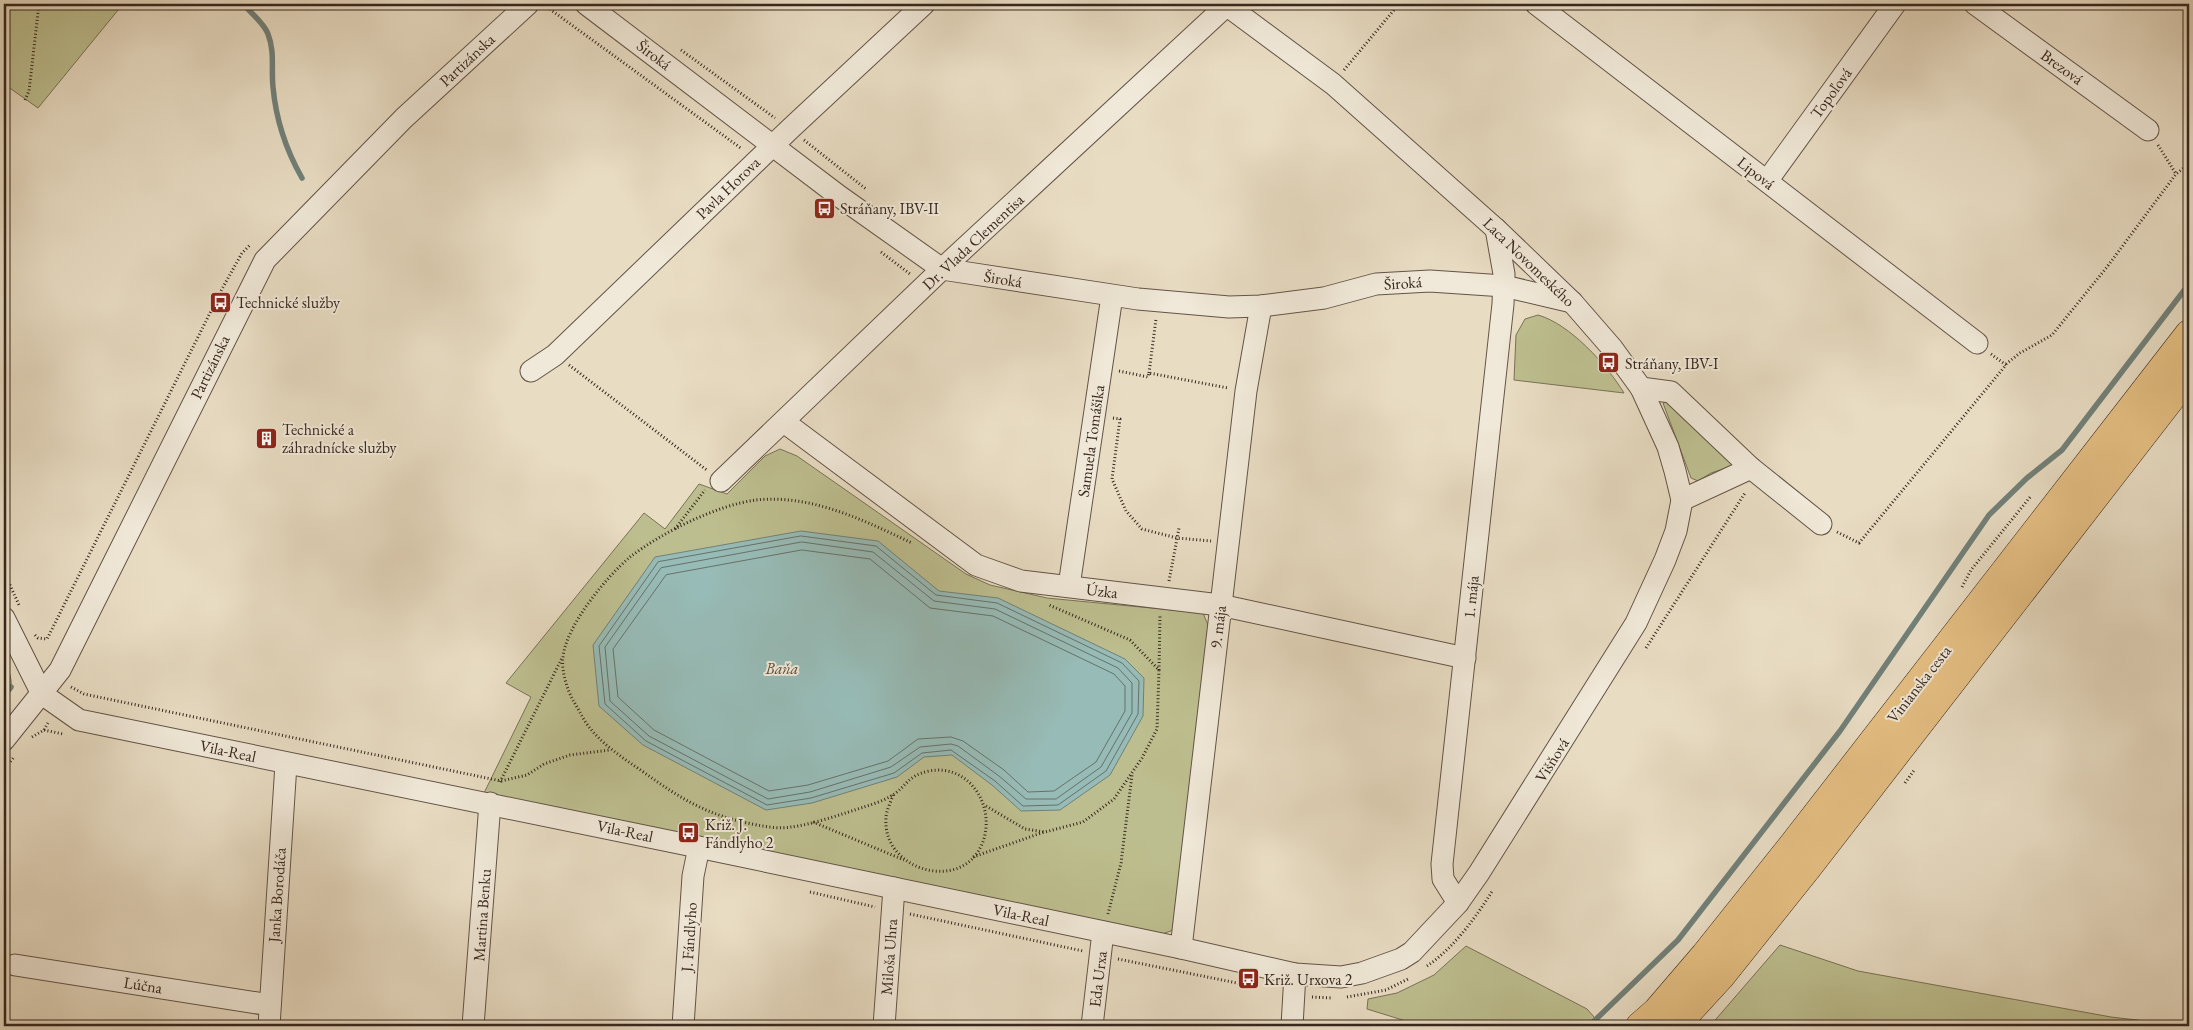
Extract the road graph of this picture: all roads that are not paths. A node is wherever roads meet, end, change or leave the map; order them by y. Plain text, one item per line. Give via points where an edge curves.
1 (586, 4) edge
2 (924, 4) edge
3 (1536, 4) edge
4 (1895, 4) edge
5 (1975, 4) edge
6 (1226, 5) edge
7 (535, 9) edge
8 (2148, 130) road end
9 (772, 145) junction
10 (1767, 181) junction
11 (1496, 229) junction
12 (942, 269) junction
13 (1504, 286) junction
14 (1112, 296) junction
15 (1572, 302) junction
16 (1261, 306) junction
17 (2189, 334) edge
18 (1977, 343) road end
19 (531, 370) dead end
20 (2189, 375) edge
21 (1641, 388) junction
22 (784, 422) junction
23 (1754, 470) junction
24 (721, 481) road end
25 (1682, 500) junction
26 (1821, 524) road end
27 (1069, 586) junction
28 (1220, 605) junction
29 (13, 615) edge
30 (1465, 658) junction
31 (42, 694) junction
32 (4, 740) edge
33 (286, 764) junction
34 (490, 803) junction
35 (699, 847) junction
36 (894, 888) junction
37 (1458, 903) junction
38 (1103, 932) junction
39 (1181, 948) junction
40 (15, 965) dead end
41 (1362, 974) joint
42 (1294, 984) junction
43 (270, 1005) junction
44 (269, 1026) edge
45 (473, 1026) edge
46 (683, 1026) edge
47 (884, 1026) edge
48 (1092, 1026) edge
49 (1292, 1026) edge
50 (1640, 1026) edge
51 (1675, 1026) edge

1 - 9 street, Široká
2 - 9 street, Pavla Horova
3 - 10 street, Lipová
4 - 10 street, Topoľová
5 - 8 street, Brezová
6 - 11 street, Laca Novomeského via 1333,84
6 - 12 street, Dr. Vlada Clementisa
7 - 31 street, Partizánska via 404,118 265,260 60,670
9 - 12 street, Široká
9 - 19 street, Pavla Horova via 555,355
10 - 18 street, Lipová
11 - 13 street, 1. mája
11 - 15 street, Laca Novomeského
12 - 14 street, Široká
12 - 22 street, Dr. Vlada Clementisa
13 - 15 street, Široká
13 - 16 street, Široká via 1430,281 1376,284 1324,298
13 - 30 street, 1. mája
14 - 16 street, Široká via 1229,308
14 - 27 street, Samuela Tomášika
15 - 21 street, Laca Novomeského
16 - 28 street, 9. mája via 1246,391
17 - 50 main road, Vinianska cesta via 1792,846 1705,955
20 - 51 main road, Vinianska cesta via 1808,867 1721,976
21 - 23 street via 1672,392
21 - 25 street, Višňová via 1668,447
22 - 24 street, Dr. Vlada Clementisa
22 - 27 street, Úzka via 976,565 1021,581
23 - 25 street
23 - 26 street
25 - 37 street, Višňová via 1676,531 1636,623
27 - 28 street, Úzka
28 - 30 street, Úzka
28 - 39 street, 9. mája
29 - 31 street
30 - 37 street, 1. mája via 1442,864 1443,879
31 - 32 street, Partizánska
31 - 33 street, Vila-Real via 79,720
33 - 34 street, Vila-Real
33 - 43 street, Janka Borodáča
34 - 35 street, Vila-Real
34 - 45 street, Martina Benku
35 - 36 street, Vila-Real
35 - 46 street, J. Fándlyho via 693,876
36 - 38 street, Vila-Real
36 - 47 street, Miloša Uhra
37 - 41 street, Višňová via 1412,952
38 - 39 street, Vila-Real
38 - 48 street, Eda Urxa
39 - 42 street, Vila-Real
40 - 43 street, Lúčna
41 - 42 street, Vila-Real via 1324,977
42 - 49 street
43 - 44 street, Janka Borodáča

